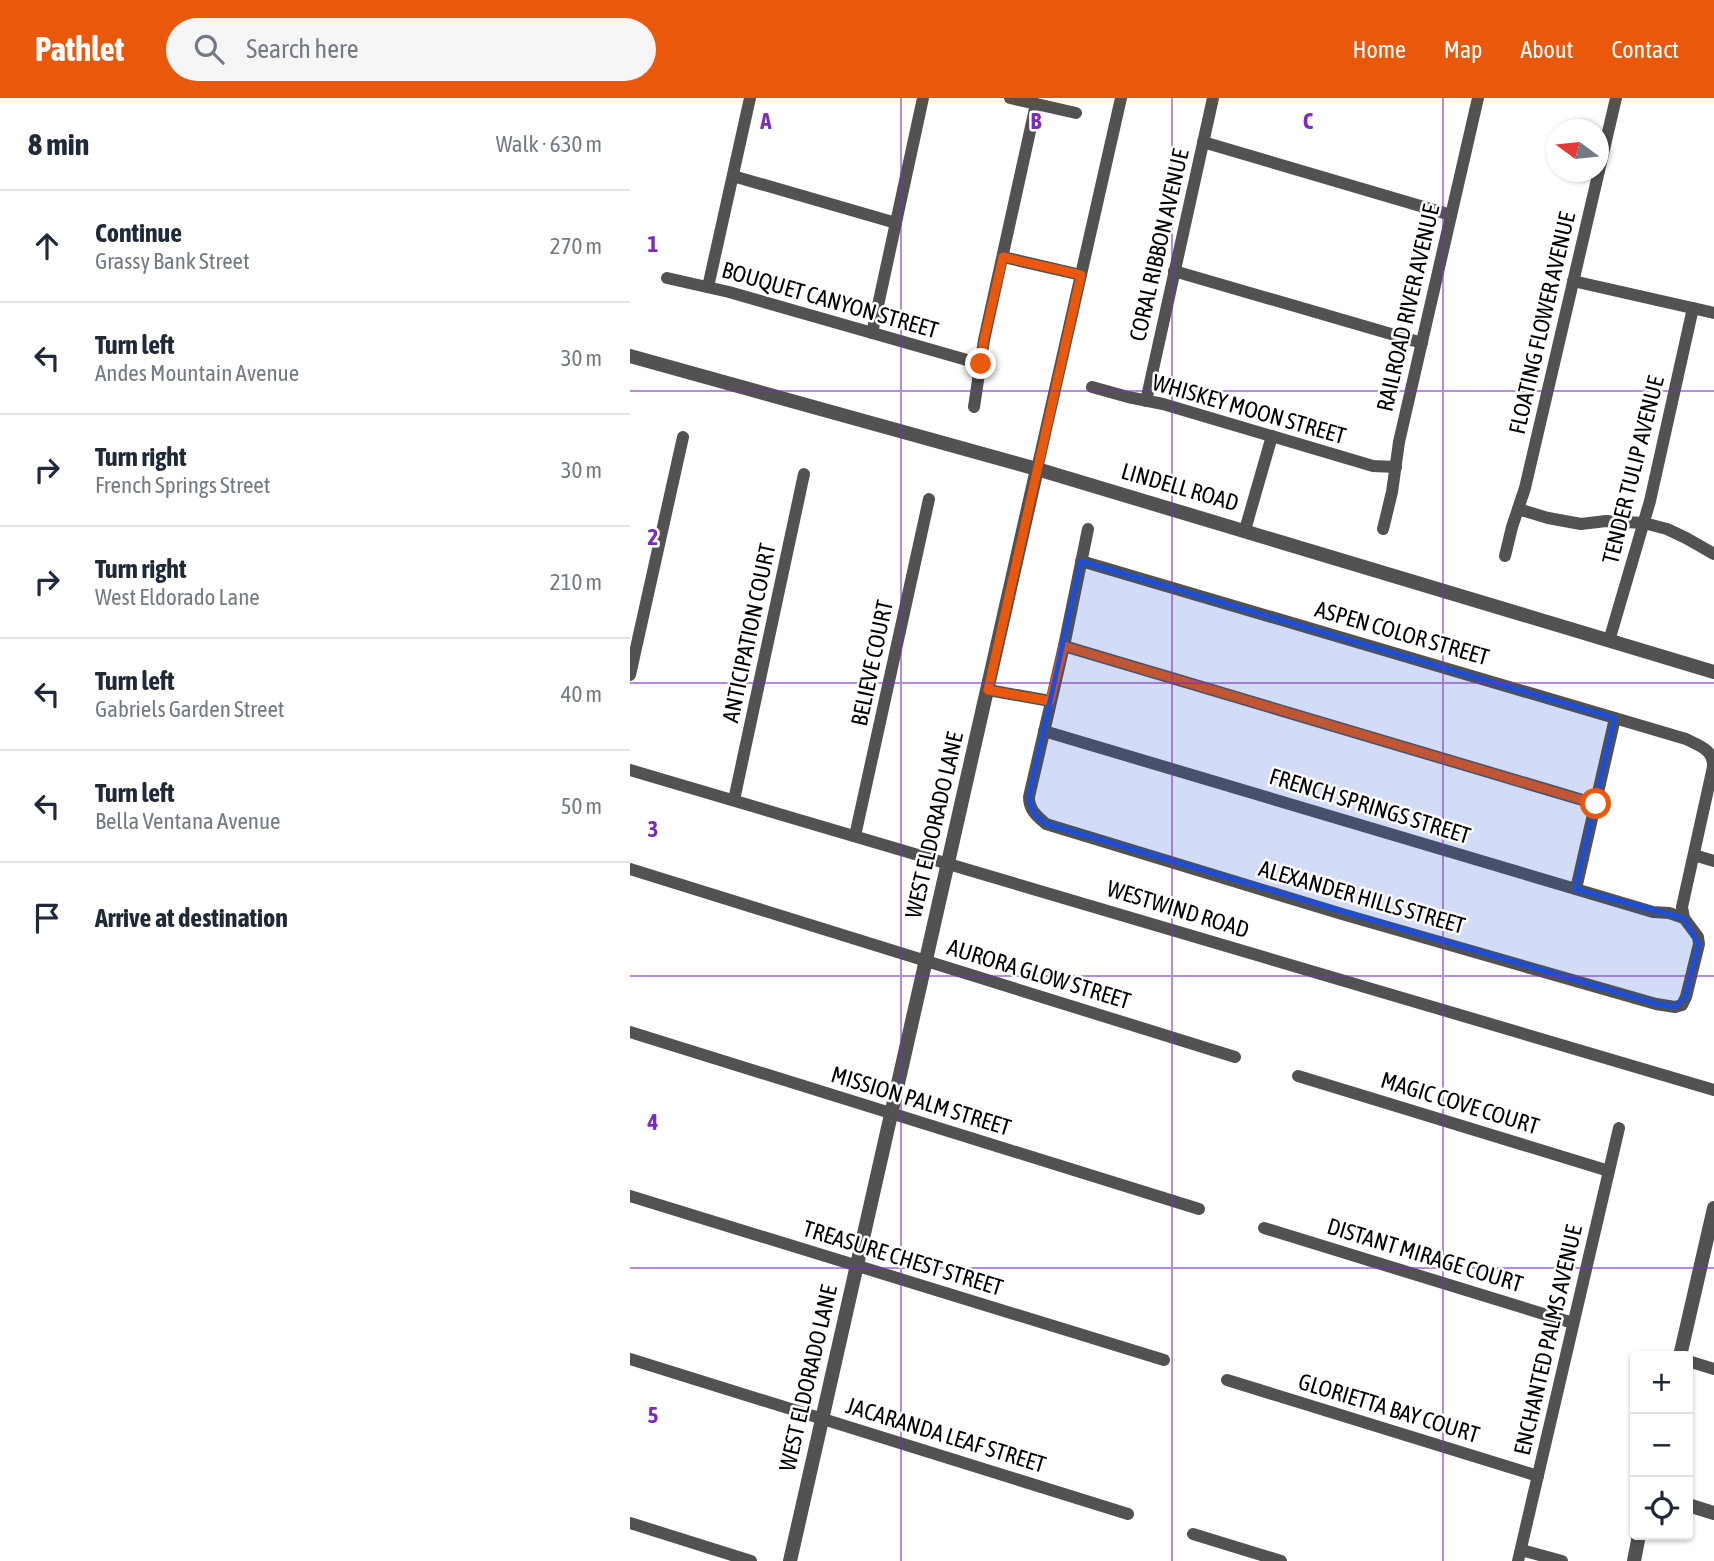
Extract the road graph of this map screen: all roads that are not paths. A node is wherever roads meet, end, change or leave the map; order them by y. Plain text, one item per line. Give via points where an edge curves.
1 (750, 98) edge
2 (923, 98) edge
3 (1010, 98) edge
4 (1121, 98) edge
5 (1213, 98) edge
6 (1478, 98) edge
7 (1616, 98) edge
8 (1036, 104) junction
9 (1076, 113) dead end
10 (1203, 142) junction
11 (733, 176) junction
12 (1451, 215) junction
13 (896, 223) junction
14 (1003, 257) junction
15 (1174, 271) junction
16 (1081, 275) junction
17 (667, 278) dead end
18 (1573, 281) junction
19 (708, 287) junction
20 (1693, 308) junction
21 (1714, 313) edge
22 (872, 333) junction
23 (1422, 343) junction
24 (630, 356) edge
25 (981, 364) junction
26 (1092, 387) dead end
27 (1146, 401) junction
28 (974, 407) dead end
29 (1272, 436) junction
30 (683, 437) dead end
31 (1396, 467) junction
32 (1037, 469) junction
33 (804, 474) dead end
34 (929, 499) dead end
35 (1518, 509) junction
36 (1644, 523) junction
37 (1088, 529) dead end
38 (1383, 529) dead end
39 (1245, 530) junction
40 (1714, 554) edge
41 (1505, 556) dead end
42 (1081, 561) junction
43 (1609, 641) junction
44 (1064, 646) junction
45 (1714, 672) edge
46 (630, 675) edge
47 (988, 690) junction
48 (1050, 701) junction
49 (1615, 718) junction
50 (1044, 731) junction
51 (630, 770) edge
52 (734, 800) junction
53 (1596, 804) junction
54 (855, 836) junction
55 (1694, 855) junction
56 (1714, 861) edge
57 (948, 863) junction
58 (630, 869) edge
59 (1576, 889) junction
60 (1684, 918) junction
61 (926, 961) junction
62 (630, 1032) edge
63 (1235, 1056) dead end
64 (1298, 1076) dead end
65 (1714, 1090) edge
66 (892, 1114) junction
67 (1619, 1128) dead end
68 (1609, 1171) junction
69 (630, 1196) edge
70 (1714, 1208) edge
71 (1199, 1209) dead end
72 (1264, 1228) dead end
73 (1711, 1236) edge
74 (857, 1266) junction
75 (1573, 1323) junction
76 (1681, 1351) edge
77 (630, 1359) edge
78 (1164, 1360) dead end
79 (1693, 1363) edge
80 (1714, 1369) edge
81 (1227, 1380) dead end
82 (822, 1418) junction
83 (1538, 1476) junction
84 (1693, 1507) edge
85 (1714, 1513) edge
86 (1128, 1514) dead end
87 (630, 1523) edge
88 (1193, 1534) dead end
89 (1638, 1540) edge
90 (1519, 1556) edge
91 (751, 1561) edge
92 (790, 1561) edge
93 (1281, 1561) edge
94 (1562, 1561) edge
95 (1633, 1561) edge

1 - 11 street
2 - 13 street
3 - 8 street
4 - 16 street, WEST ELDORADO LANE
5 - 10 street, CORAL RIBBON AVENUE
6 - 12 street, RAILROAD RIVER AVENUE
7 - 18 street, FLOATING FLOWER AVENUE
8 - 9 street
8 - 14 street
10 - 12 street
10 - 15 street, CORAL RIBBON AVENUE
11 - 13 street
11 - 19 street
12 - 23 street, RAILROAD RIVER AVENUE
13 - 22 street
14 - 16 street
14 - 25 street
15 - 23 street
15 - 27 street, CORAL RIBBON AVENUE
16 - 32 street, WEST ELDORADO LANE
17 - 19 street, BOUQUET CANYON STREET
18 - 20 street
18 - 35 street, FLOATING FLOWER AVENUE
19 - 22 street, BOUQUET CANYON STREET
20 - 21 street
20 - 36 street, TENDER TULIP AVENUE
22 - 25 street, BOUQUET CANYON STREET
23 - 31 street, RAILROAD RIVER AVENUE
24 - 32 street, LINDELL ROAD
25 - 28 street
26 - 27 street, WHISKEY MOON STREET
27 - 29 street, WHISKEY MOON STREET
29 - 31 street, WHISKEY MOON STREET via 1373,466
29 - 39 street
30 - 46 street
31 - 38 street, RAILROAD RIVER AVENUE
32 - 39 street, LINDELL ROAD
32 - 47 street, WEST ELDORADO LANE
33 - 52 street, ANTICIPATION COURT
34 - 54 street, BELIEVE COURT
35 - 36 street via 1581,524
35 - 41 street, FLOATING FLOWER AVENUE
36 - 40 street via 1667,529
36 - 43 street, TENDER TULIP AVENUE
37 - 42 street
39 - 43 street, LINDELL ROAD
42 - 44 street
42 - 49 street, ASPEN COLOR STREET
43 - 45 street, LINDELL ROAD
44 - 48 street
44 - 53 street
47 - 48 street
47 - 57 street, WEST ELDORADO LANE
48 - 50 street
49 - 53 street
49 - 55 street, ASPEN COLOR STREET via 1686,739 1713,759
50 - 59 street, FRENCH SPRINGS STREET
50 - 60 street, ALEXANDER HILLS STREET via 1029,804 1046,824 1342,914 1675,1007 1686,998 1699,944
51 - 52 street, WESTWIND ROAD
52 - 54 street, WESTWIND ROAD
53 - 59 street
54 - 57 street, WESTWIND ROAD
55 - 56 street
55 - 60 street via 1682,906
57 - 61 street, WEST ELDORADO LANE
57 - 65 street, WESTWIND ROAD
58 - 61 street, AURORA GLOW STREET
59 - 60 street, FRENCH SPRINGS STREET
61 - 63 street, AURORA GLOW STREET
61 - 66 street, WEST ELDORADO LANE
62 - 66 street, MISSION PALM STREET
64 - 68 street, MAGIC COVE COURT
66 - 71 street, MISSION PALM STREET
66 - 74 street, WEST ELDORADO LANE
67 - 68 street, ENCHANTED PALMS AVENUE
68 - 75 street, ENCHANTED PALMS AVENUE
69 - 74 street, TREASURE CHEST STREET
70 - 73 street
72 - 75 street, DISTANT MIRAGE COURT
73 - 76 street
74 - 78 street, TREASURE CHEST STREET
74 - 82 street, WEST ELDORADO LANE
75 - 83 street, ENCHANTED PALMS AVENUE
77 - 82 street, JACARANDA LEAF STREET
79 - 80 street
81 - 83 street, GLORIETTA BAY COURT
82 - 86 street, JACARANDA LEAF STREET
82 - 92 street, WEST ELDORADO LANE
83 - 90 street, ENCHANTED PALMS AVENUE
84 - 85 street
87 - 91 street
88 - 93 street
89 - 95 street
90 - 94 street

